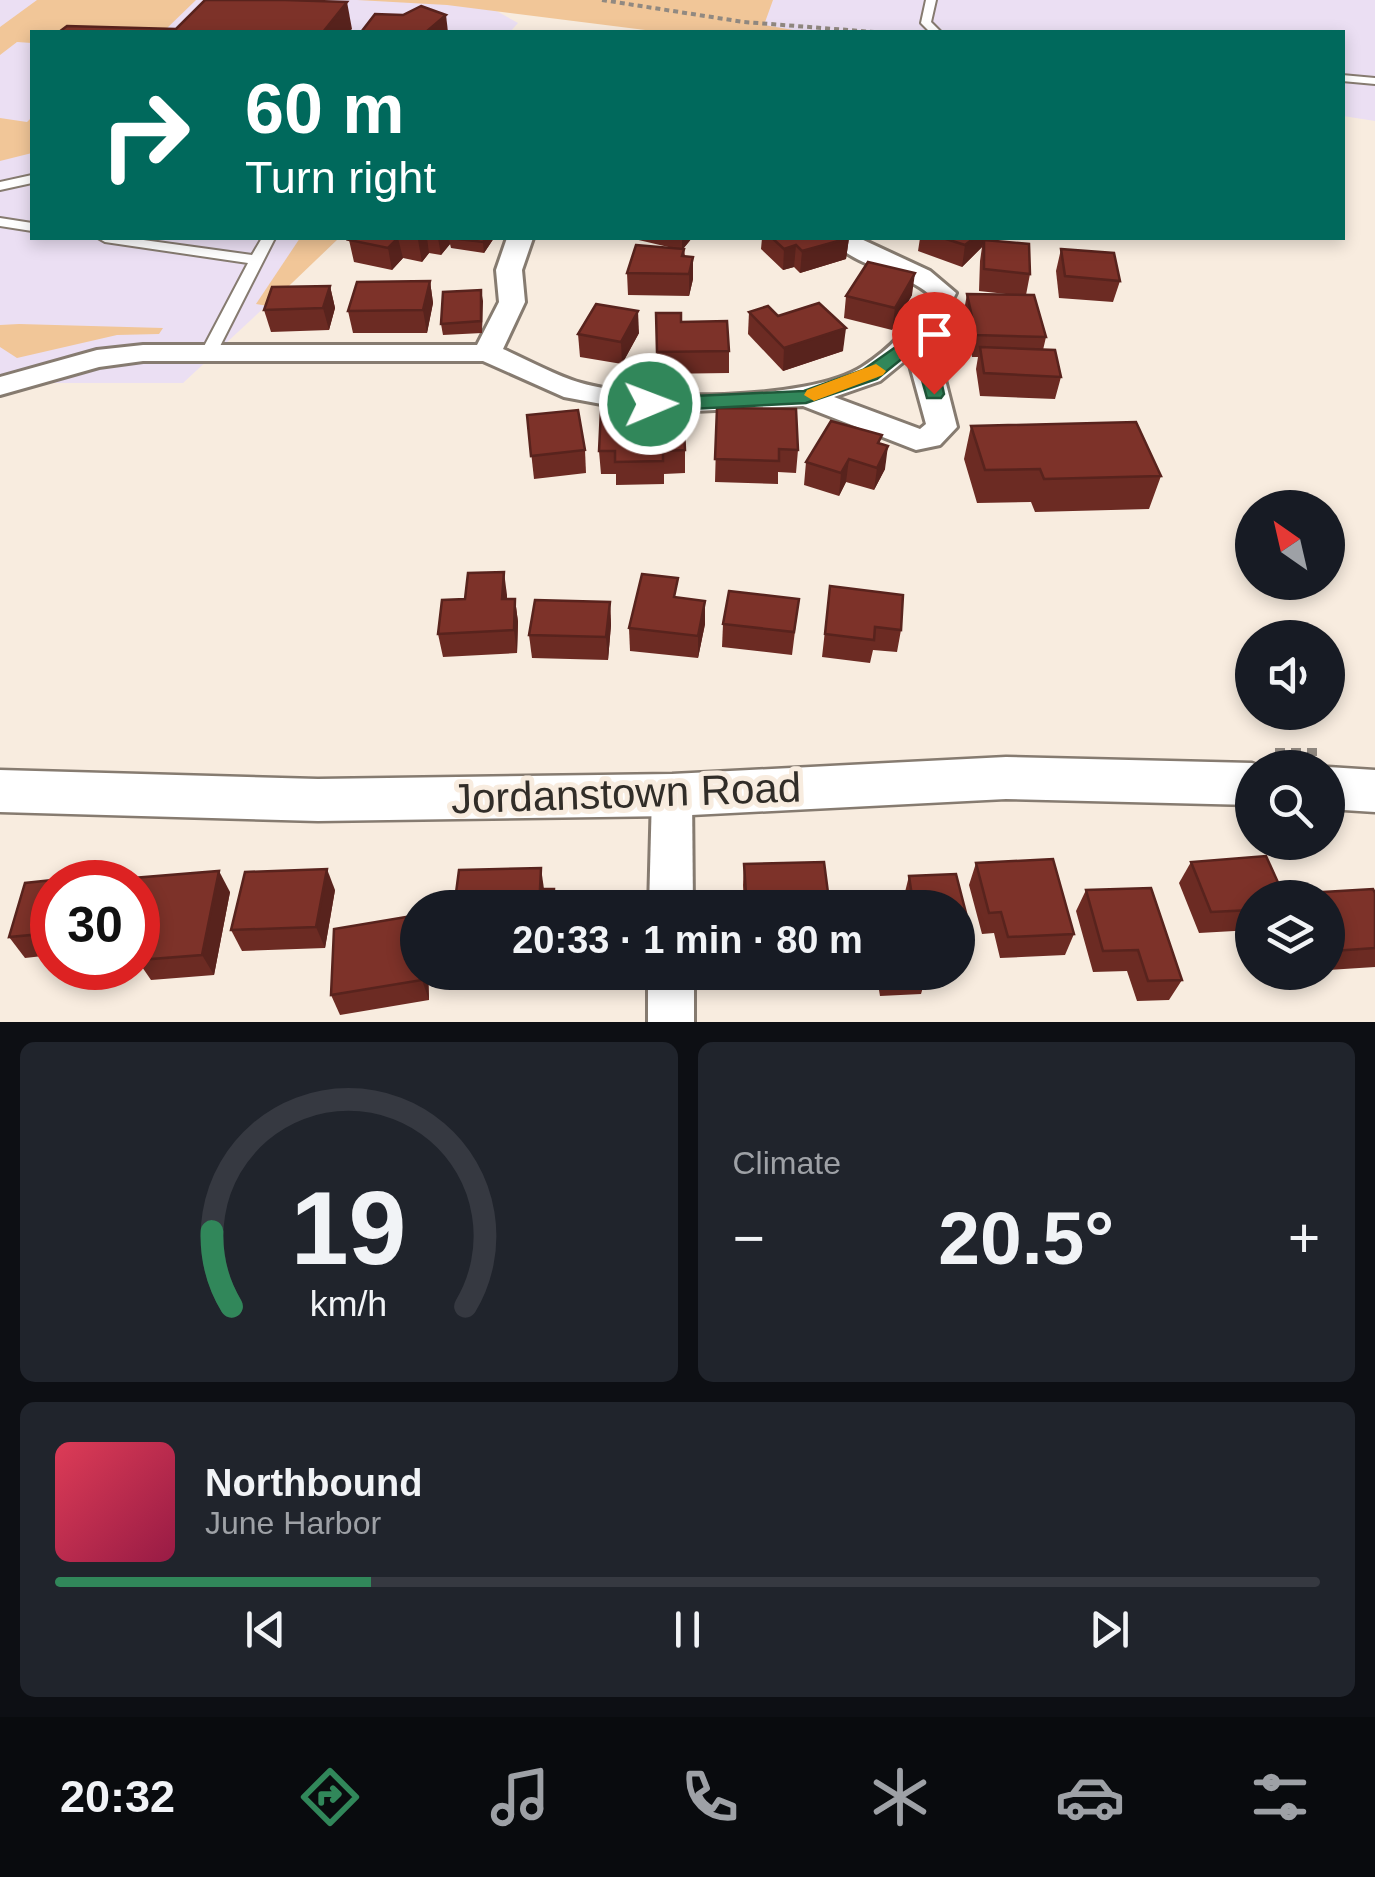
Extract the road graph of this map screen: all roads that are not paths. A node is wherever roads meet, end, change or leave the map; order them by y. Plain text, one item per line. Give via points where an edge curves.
1 (931, 0) edge
2 (934, 30) edge
3 (1345, 78) edge
4 (1375, 81) edge
5 (30, 179) edge
6 (0, 186) edge
7 (0, 222) edge
8 (30, 227) edge
9 (119, 240) edge
10 (267, 240) edge
11 (523, 240) edge
12 (846, 240) edge
13 (256, 260) junction
14 (910, 343) junction
15 (487, 353) junction
16 (208, 354) junction
17 (0, 386) edge
18 (806, 397) junction
19 (1235, 784) edge
20 (1345, 789) edge
21 (0, 791) edge
22 (1375, 791) edge
23 (672, 794) junction
24 (671, 890) edge
25 (671, 990) edge
26 (671, 1022) edge

1 - 2 lane via 926,23
3 - 4 lane
5 - 6 lane
7 - 8 lane
9 - 13 lane
10 - 13 lane
11 - 15 street via 509,270 512,302
12 - 14 street via 943,293
13 - 16 lane
14 - 18 street via 870,375
14 - 18 street via 926,360 942,427 929,438 916,440
15 - 16 street
15 - 18 street via 574,391 650,404
16 - 17 street via 97,359
19 - 23 street, Jordanstown Road via 1006,778
20 - 22 street
21 - 23 street, Jordanstown Road via 318,800
23 - 24 street
25 - 26 street

